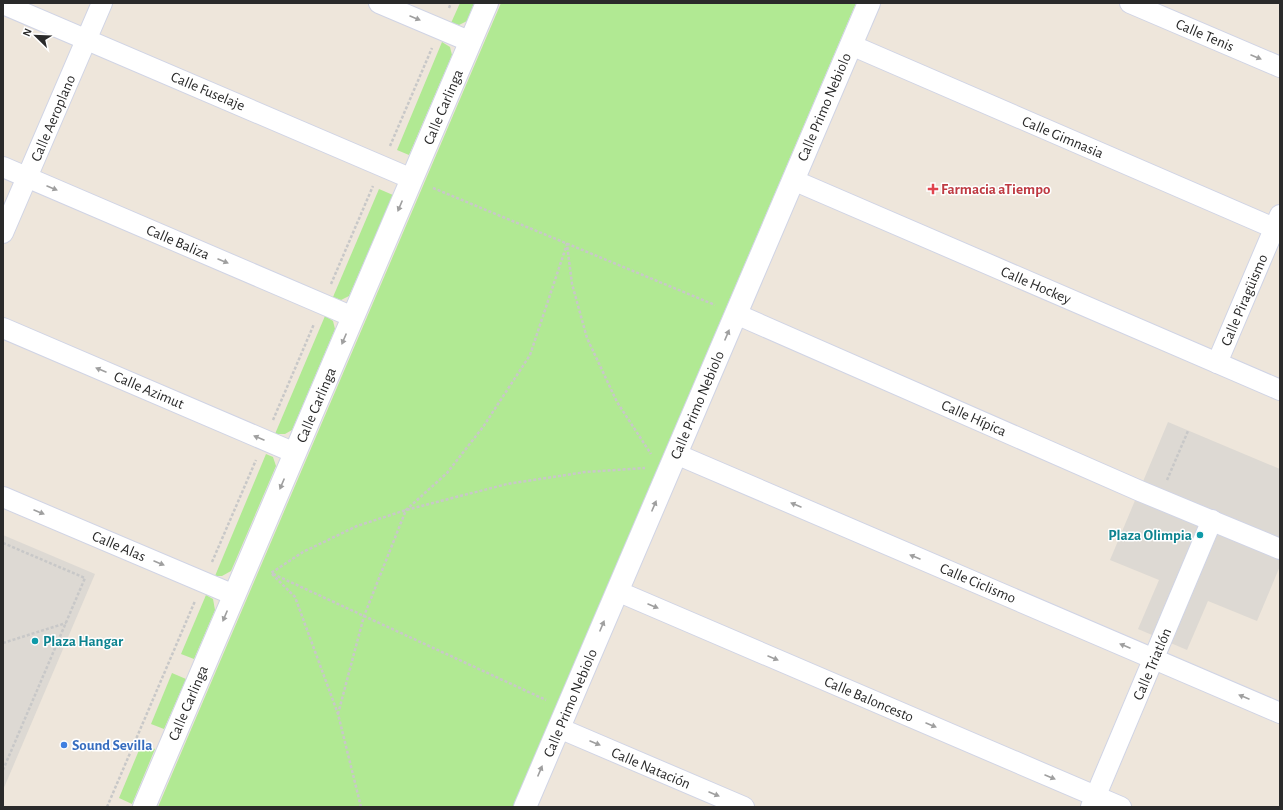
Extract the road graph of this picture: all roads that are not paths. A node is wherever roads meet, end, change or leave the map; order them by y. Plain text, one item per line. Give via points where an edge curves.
1 (102, 3) edge
2 (379, 3) edge
3 (487, 3) edge
4 (869, 3) edge
5 (1130, 3) edge
6 (3, 4) edge
7 (86, 39) junction
8 (471, 42) junction
9 (851, 45) junction
10 (1280, 67) edge
11 (3, 167) edge
12 (27, 177) junction
13 (412, 179) junction
14 (793, 180) junction
15 (1277, 222) edge
16 (3, 233) edge
17 (736, 314) junction
18 (353, 317) junction
19 (3, 328) edge
20 (1217, 363) junction
21 (1280, 390) edge
22 (295, 453) junction
23 (673, 462) junction
24 (3, 497) edge
25 (1212, 520) junction
26 (1280, 549) edge
27 (617, 591) junction
28 (234, 595) junction
29 (1154, 659) junction
30 (1280, 713) edge
31 (563, 718) junction
32 (1093, 802) edge
33 (144, 807) edge
34 (525, 807) edge
35 (744, 807) edge
36 (1121, 807) edge

1 - 7 street, Calle Aeroplano
2 -> 8 street
3 - 8 street, Calle Carlinga
4 - 9 street, Calle Primo Nebiolo
5 -> 10 street, Calle Tenis
6 - 7 street, Calle Fuselaje
7 - 12 street, Calle Aeroplano
7 - 13 street, Calle Fuselaje
8 - 13 street, Calle Carlinga
9 - 14 street, Calle Primo Nebiolo
9 - 15 street, Calle Gimnasia
11 - 12 street, Calle Baliza
12 - 16 street, Calle Aeroplano
12 -> 18 street, Calle Baliza
13 -> 18 street, Calle Carlinga
14 - 17 street, Calle Primo Nebiolo
14 - 20 street, Calle Hockey
15 - 20 street, Calle Piragüismo
23 -> 17 street, Calle Primo Nebiolo
17 - 25 street, Calle Hípica
18 -> 22 street, Calle Carlinga
22 -> 19 street, Calle Azimut
20 - 21 street, Calle Hockey
22 -> 28 street, Calle Carlinga
27 -> 23 street, Calle Primo Nebiolo
29 -> 23 street, Calle Ciclismo
24 -> 28 street, Calle Alas
25 - 26 street, Calle Hípica
25 - 29 street, Calle Triatlón
31 -> 27 street, Calle Primo Nebiolo
27 -> 32 street, Calle Baloncesto
28 -> 33 street, Calle Carlinga
30 -> 29 street, Calle Ciclismo
29 - 32 street, Calle Triatlón
34 -> 31 street, Calle Primo Nebiolo
31 -> 35 street, Calle Natación
32 - 36 street, Calle Baloncesto

